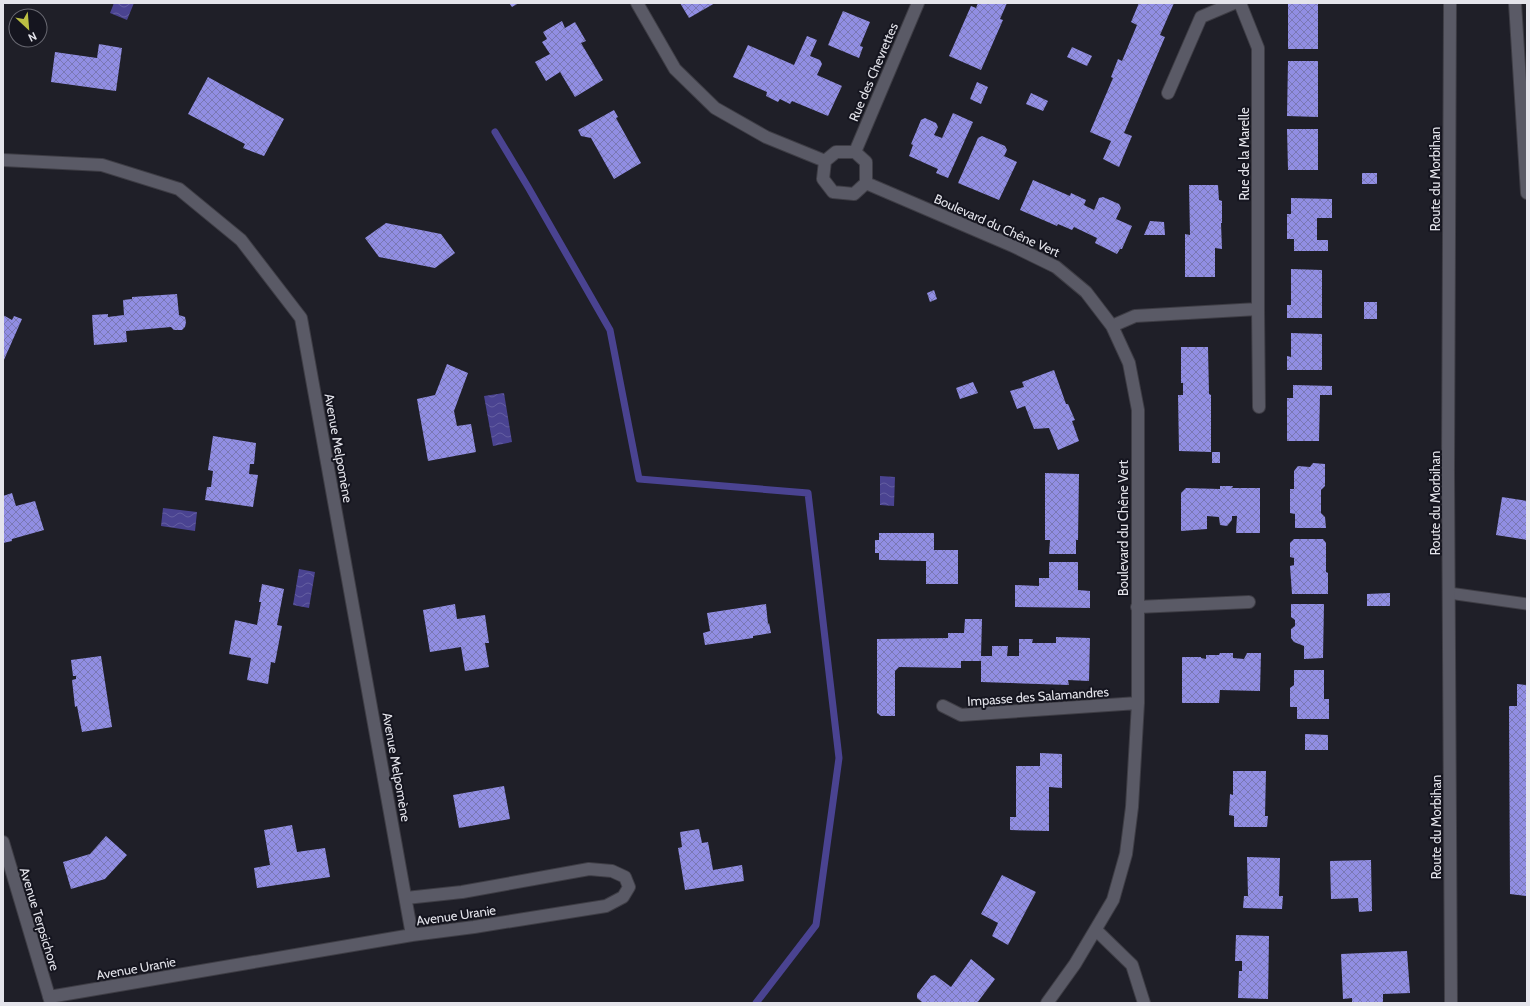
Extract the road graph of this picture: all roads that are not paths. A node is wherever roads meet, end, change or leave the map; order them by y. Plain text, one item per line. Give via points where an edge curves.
1 (637, 3) edge
2 (918, 3) edge
3 (1234, 3) edge
4 (1240, 3) edge
5 (1450, 3) edge
6 (1515, 3) edge
7 (1168, 93) dead end
8 (855, 152) junction
9 (3, 160) edge
10 (825, 161) junction
11 (866, 183) junction
12 (1527, 193) edge
13 (1258, 309) junction
14 (1112, 326) junction
15 (1259, 407) dead end
16 (1449, 593) junction
17 (1249, 602) dead end
18 (1527, 604) edge
19 (1137, 607) junction
20 (1138, 703) junction
21 (943, 706) dead end
22 (3, 842) edge
23 (406, 898) junction
24 (1096, 930) junction
25 (412, 935) junction
26 (50, 1000) edge
27 (1047, 1003) edge
28 (1144, 1003) edge
29 (1451, 1003) edge

1 - 10 street via 675,68 715,108 766,138
2 - 8 street, Rue des Chevrettes
3 - 7 street via 1201,17
4 - 13 street, Rue de la Marelle via 1258,48
5 - 16 street, Route du Morbihan
6 - 12 street
8 - 10 street via 836,152
8 - 11 street via 866,162
9 - 23 street, Avenue Melpomène via 102,165 179,190 241,240 301,318
10 - 11 street via 823,179 833,192 854,194
11 - 14 street, Boulevard du Chêne Vert via 1056,267 1086,292
13 - 14 street via 1135,316
13 - 15 street, Rue de la Marelle
14 - 19 street, Boulevard du Chêne Vert via 1129,363 1138,410
16 - 18 lane
16 - 29 street, Route du Morbihan
17 - 19 street
19 - 20 street, Boulevard du Chêne Vert
20 - 21 street, Impasse des Salamandres via 961,716
20 - 24 street, Boulevard du Chêne Vert via 1132,807 1126,854 1113,900
22 - 26 street, Avenue Terpsichore
23 - 25 street, Avenue Melpomène
23 - 25 street, Avenue Uranie via 462,892 589,869 612,871 626,877 629,887 623,897 606,906 474,928
24 - 27 street, Boulevard du Chêne Vert
24 - 28 street via 1132,965
25 - 26 street, Avenue Uranie

